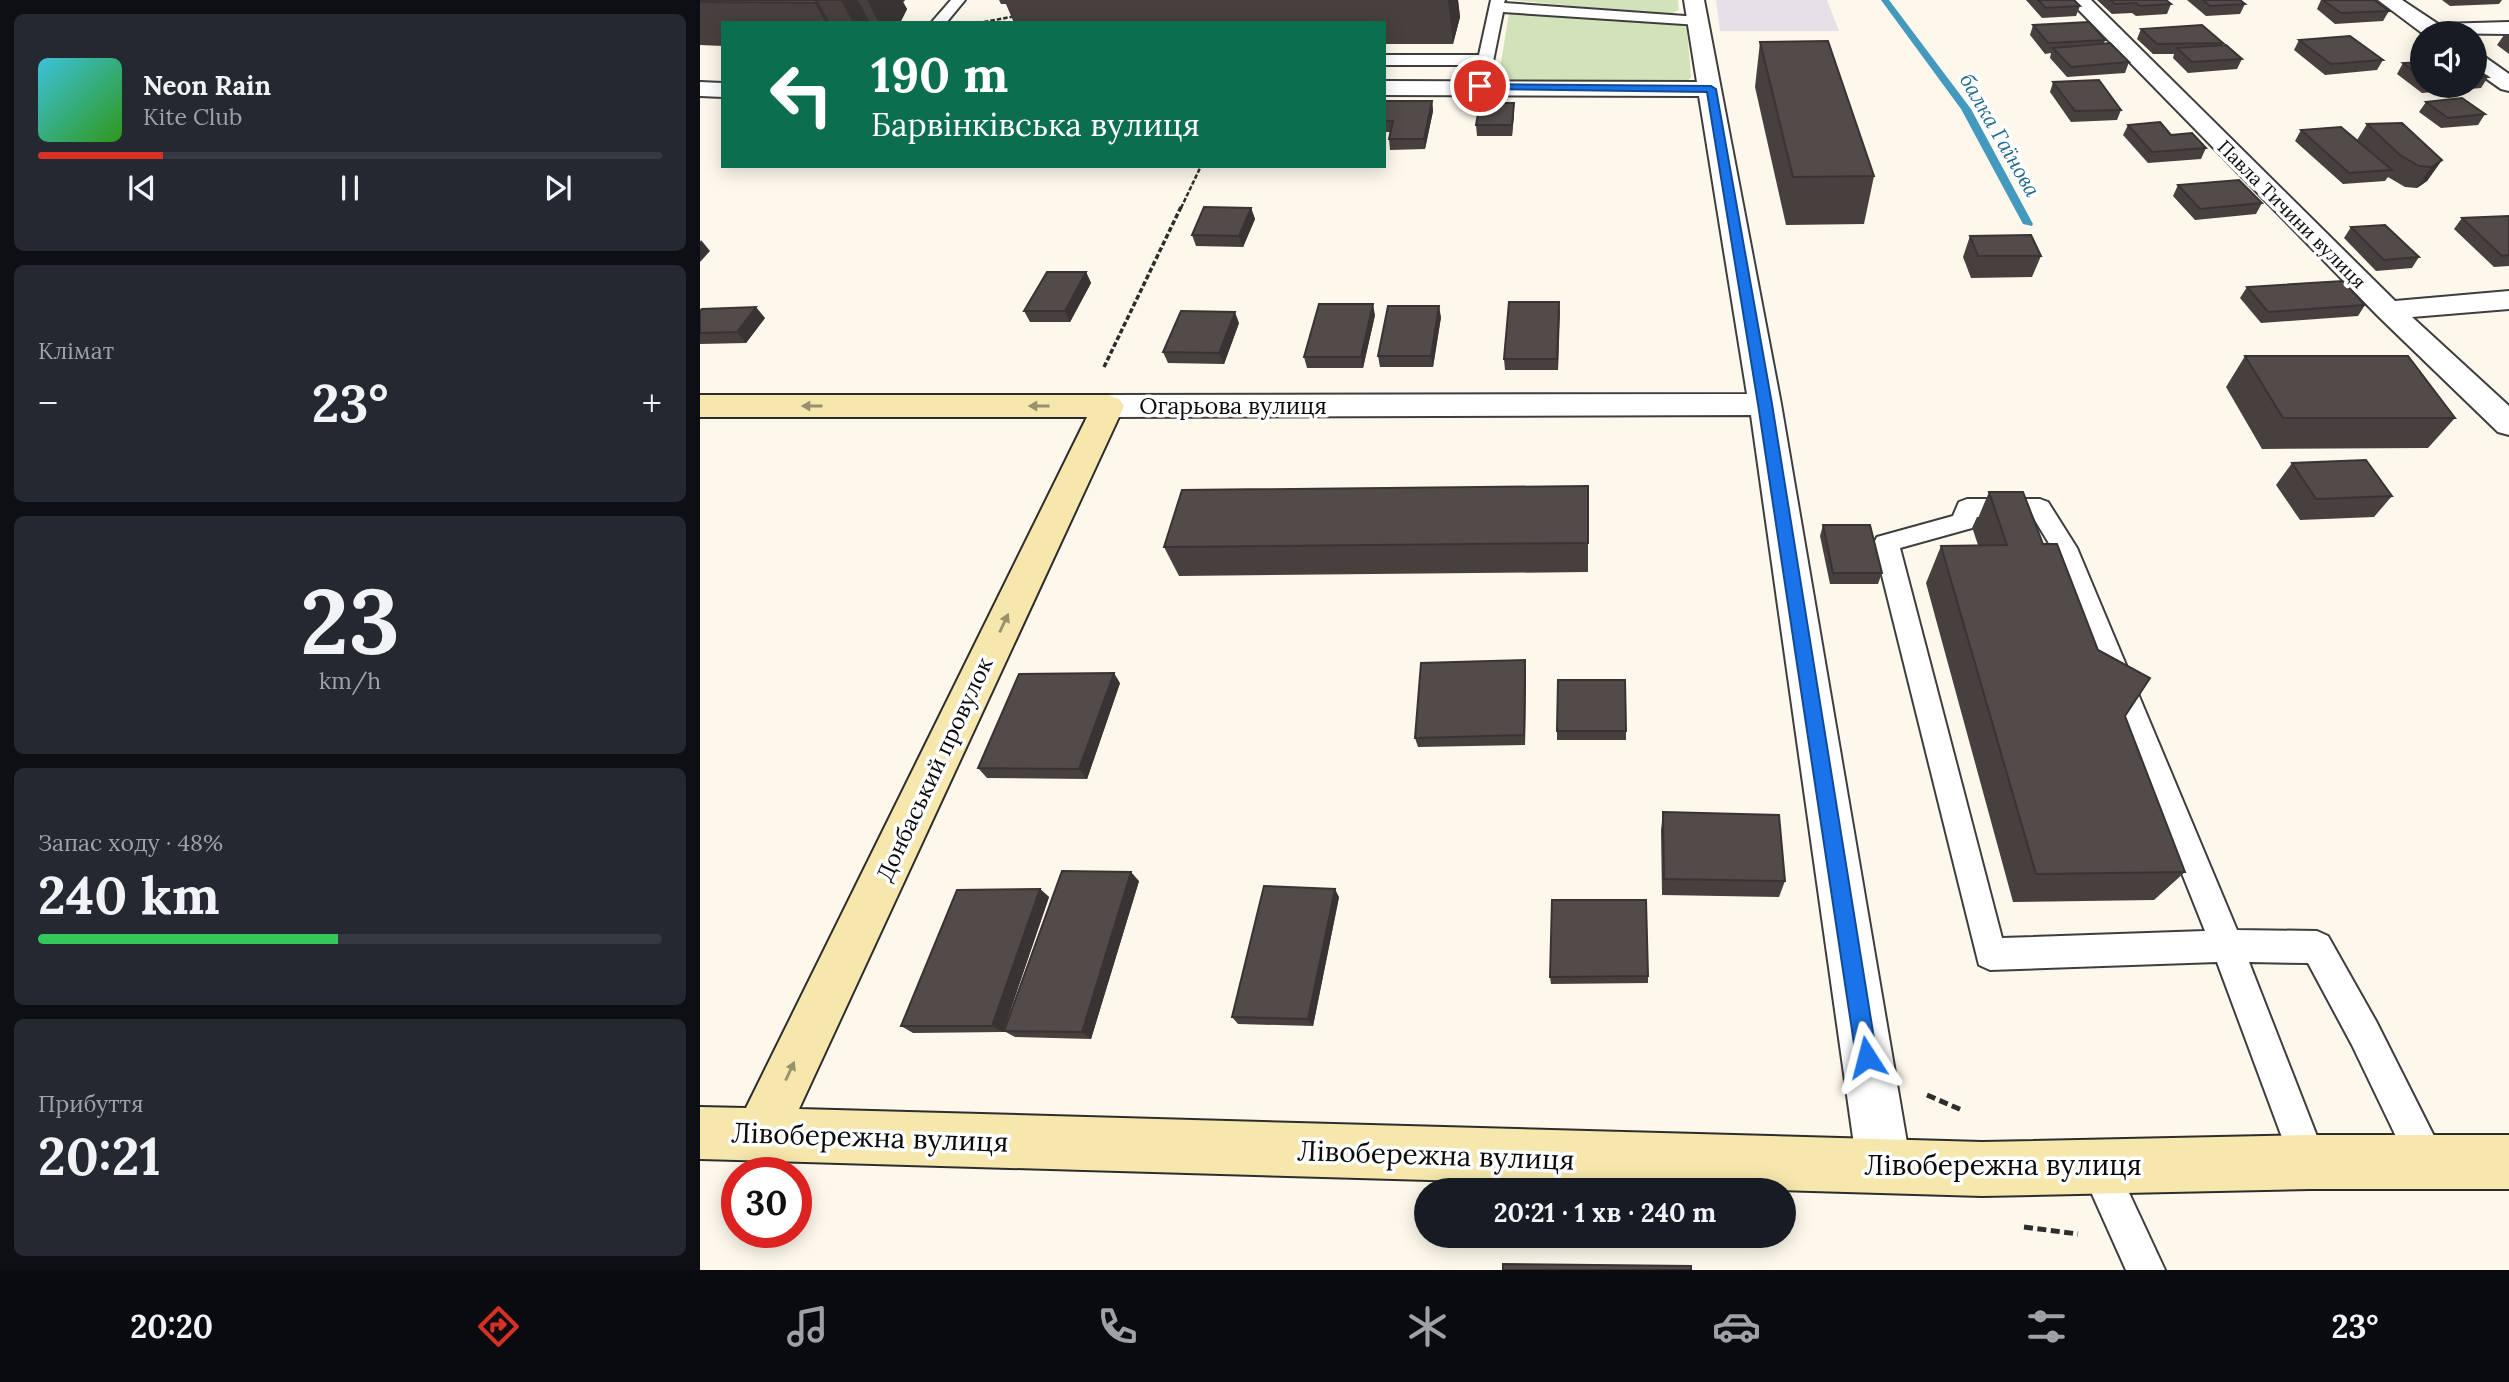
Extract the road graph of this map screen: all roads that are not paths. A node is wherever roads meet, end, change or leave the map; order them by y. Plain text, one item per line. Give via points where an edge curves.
1 (958, 0) edge
2 (2079, 0) edge
3 (2388, 0) edge
4 (1497, 4) edge
5 (1697, 10) edge
6 (939, 21) edge
7 (2418, 21) edge
8 (2509, 28) edge
9 (2487, 29) edge
10 (1386, 60) edge
11 (1485, 60) junction
12 (2487, 69) edge
13 (2509, 84) edge
14 (1480, 86) junction
15 (1386, 88) edge
16 (700, 89) edge
17 (1711, 89) junction
18 (721, 90) edge
19 (2509, 300) edge
20 (2388, 310) junction
21 (1765, 404) junction
22 (700, 406) edge
23 (1096, 406) junction
24 (2509, 424) edge
25 (2227, 946) junction
26 (700, 1133) edge
27 (761, 1133) junction
28 (2309, 1162) junction
29 (2509, 1162) edge
30 (2428, 1163) junction
31 (2097, 1165) junction
32 (1884, 1166) junction
33 (2146, 1270) edge

1 - 6 lane
2 - 20 street, Павла Тичини вулиця
3 - 7 street
4 - 5 lane
4 - 11 lane
5 - 17 street
8 - 9 street
10 - 11 lane
11 - 14 lane
12 - 13 street
14 - 15 street
14 - 17 street
16 - 18 street
17 - 21 street
19 - 20 street
20 - 24 street, Павла Тичини вулиця
21 - 23 street, Огарьова вулиця
21 - 32 street
23 -> 22 street, Огарьова вулиця
27 -> 23 street, Донбаський провулок
25 - 25 lane via 2065,548 2040,508 1967,508 1963,522 1886,543 1990,954
25 - 28 lane
25 - 30 lane via 2317,947
26 - 27 street, Лівобережна вулиця
27 - 32 street, Лівобережна вулиця
28 - 30 street, Лівобережна вулиця
28 - 31 street, Лівобережна вулиця
29 - 30 street, Лівобережна вулиця
31 - 32 street, Лівобережна вулиця
31 - 33 lane

